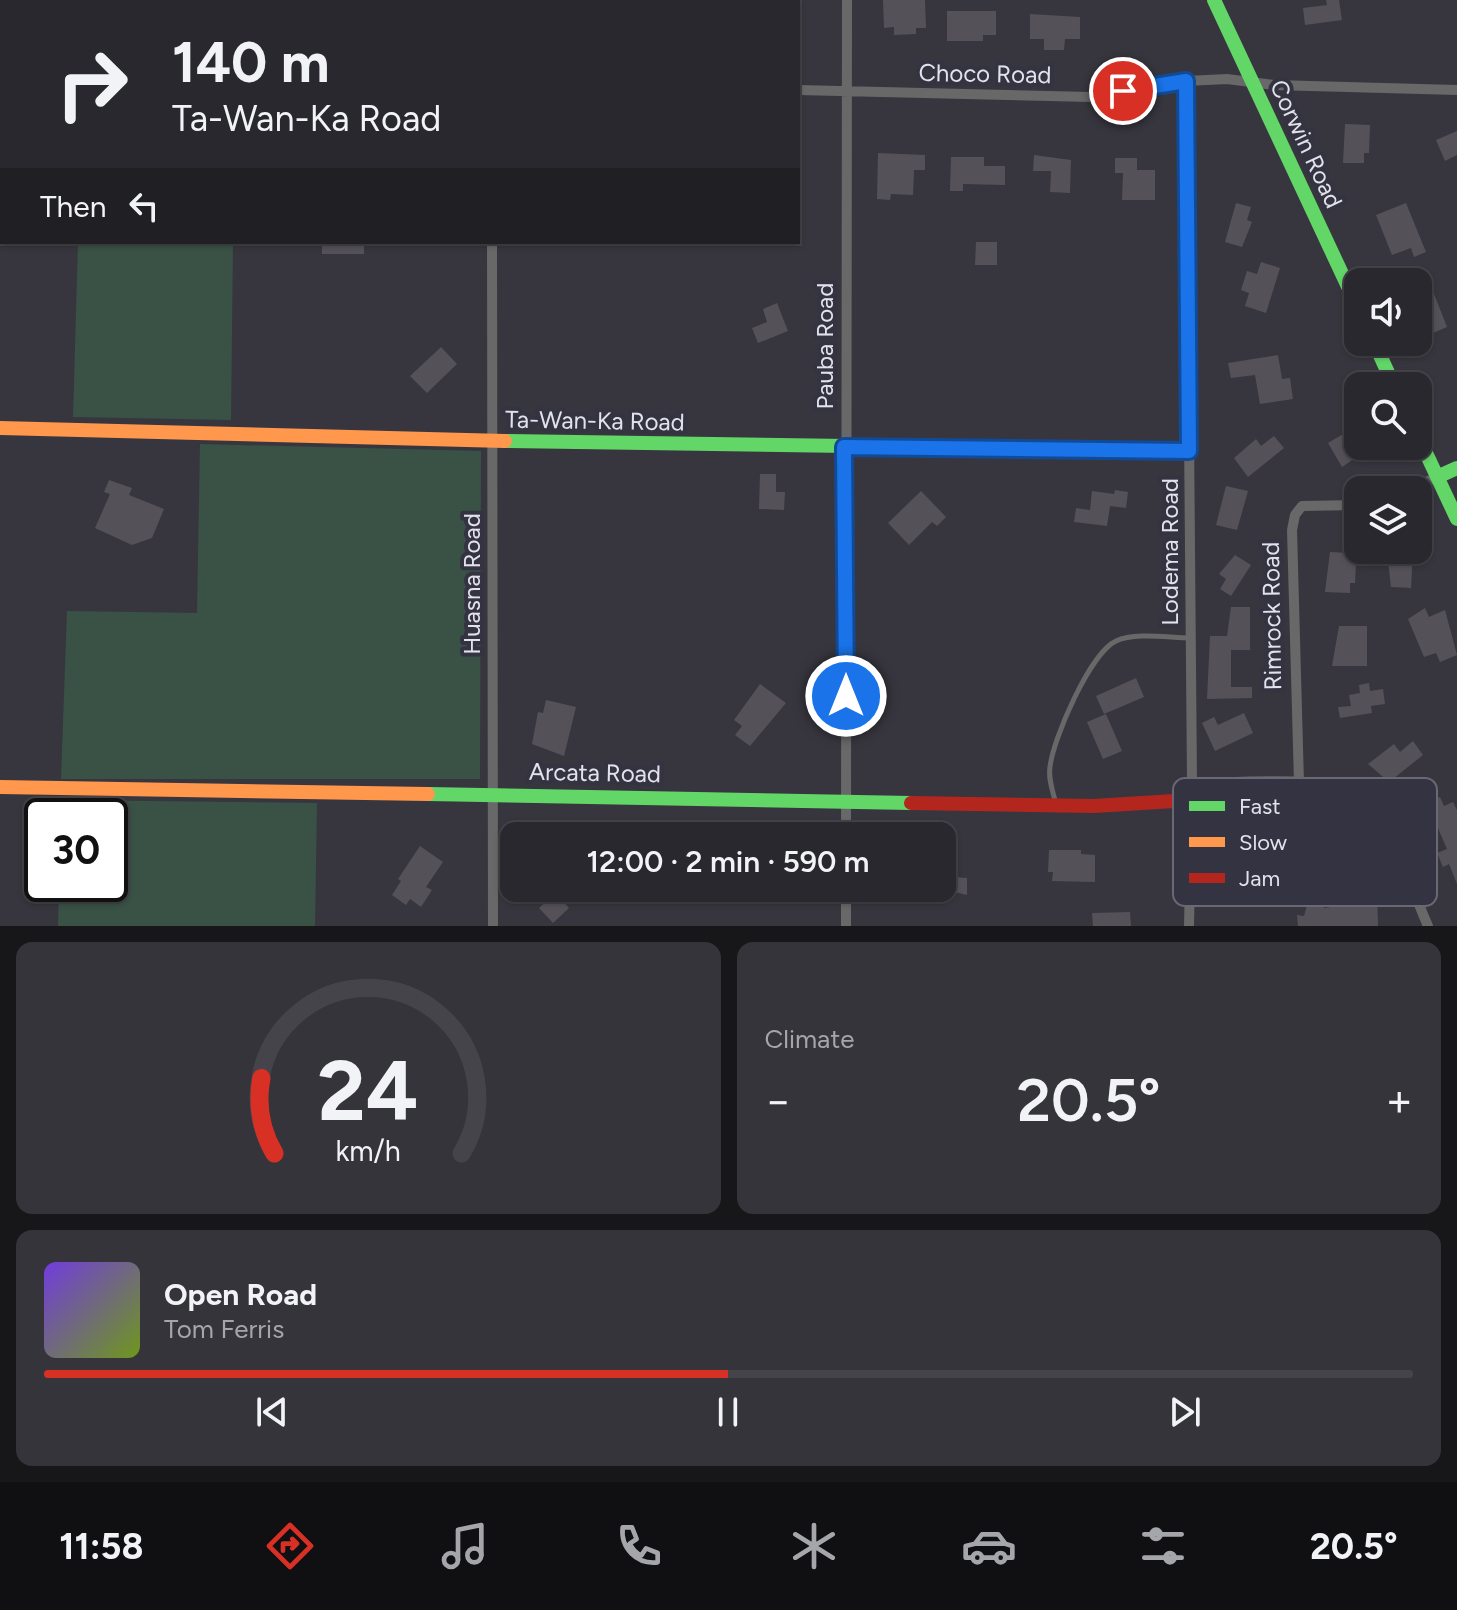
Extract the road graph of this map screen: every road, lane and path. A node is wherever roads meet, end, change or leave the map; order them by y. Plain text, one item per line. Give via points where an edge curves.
1 (847, 0) edge
2 (1214, 0) edge
3 (1186, 81) junction
4 (1254, 84) junction
5 (800, 90) edge
6 (1457, 90) edge
7 (847, 91) junction
8 (492, 244) edge
9 (1344, 278) edge
10 (0, 428) edge
11 (492, 441) junction
12 (844, 447) junction
13 (1189, 451) junction
14 (1429, 460) edge
15 (1457, 468) edge
16 (1437, 477) junction
17 (1432, 479) edge
18 (1344, 505) edge
19 (1457, 519) edge
20 (1191, 638) junction
21 (1192, 778) edge
22 (1299, 778) edge
23 (0, 787) edge
24 (493, 793) junction
25 (846, 799) junction
26 (1173, 801) edge
27 (1056, 805) junction
28 (846, 822) edge
29 (846, 902) edge
30 (1189, 906) edge
31 (1419, 906) edge
32 (493, 926) edge
33 (846, 926) edge
34 (1189, 926) edge
35 (1428, 926) edge

1 - 7 street, Pauba Road
2 - 4 street, Corwin Road
3 - 4 street, Choco Road
3 - 7 street, Choco Road via 1091,97
3 - 13 street, Lodema Road
4 - 6 street, Choco Road
4 - 9 street, Corwin Road
5 - 7 street, Choco Road
7 - 12 street, Pauba Road
8 - 11 street, Huasna Road
10 - 11 street, Ta-Wan-Ka Road
11 - 12 street, Ta-Wan-Ka Road
11 - 24 street, Huasna Road
12 - 13 street, Ta-Wan-Ka Road
12 - 25 street, Pauba Road
13 - 20 street, Lodema Road
14 - 16 street
15 - 16 street
16 - 17 street
16 - 19 street
18 - 22 street, Rimrock Road via 1302,506 1292,530
20 - 21 street, Lodema Road
20 - 27 lane via 1130,638 1105,650 1056,742 1049,773
23 - 24 street, Arcata Road
24 - 25 street, Arcata Road
24 - 32 street, Huasna Road
25 - 27 street, Arcata Road
25 - 28 street, Pauba Road
26 - 27 street, Arcata Road
29 - 33 street
30 - 34 street, Lodema Road
31 - 35 street

